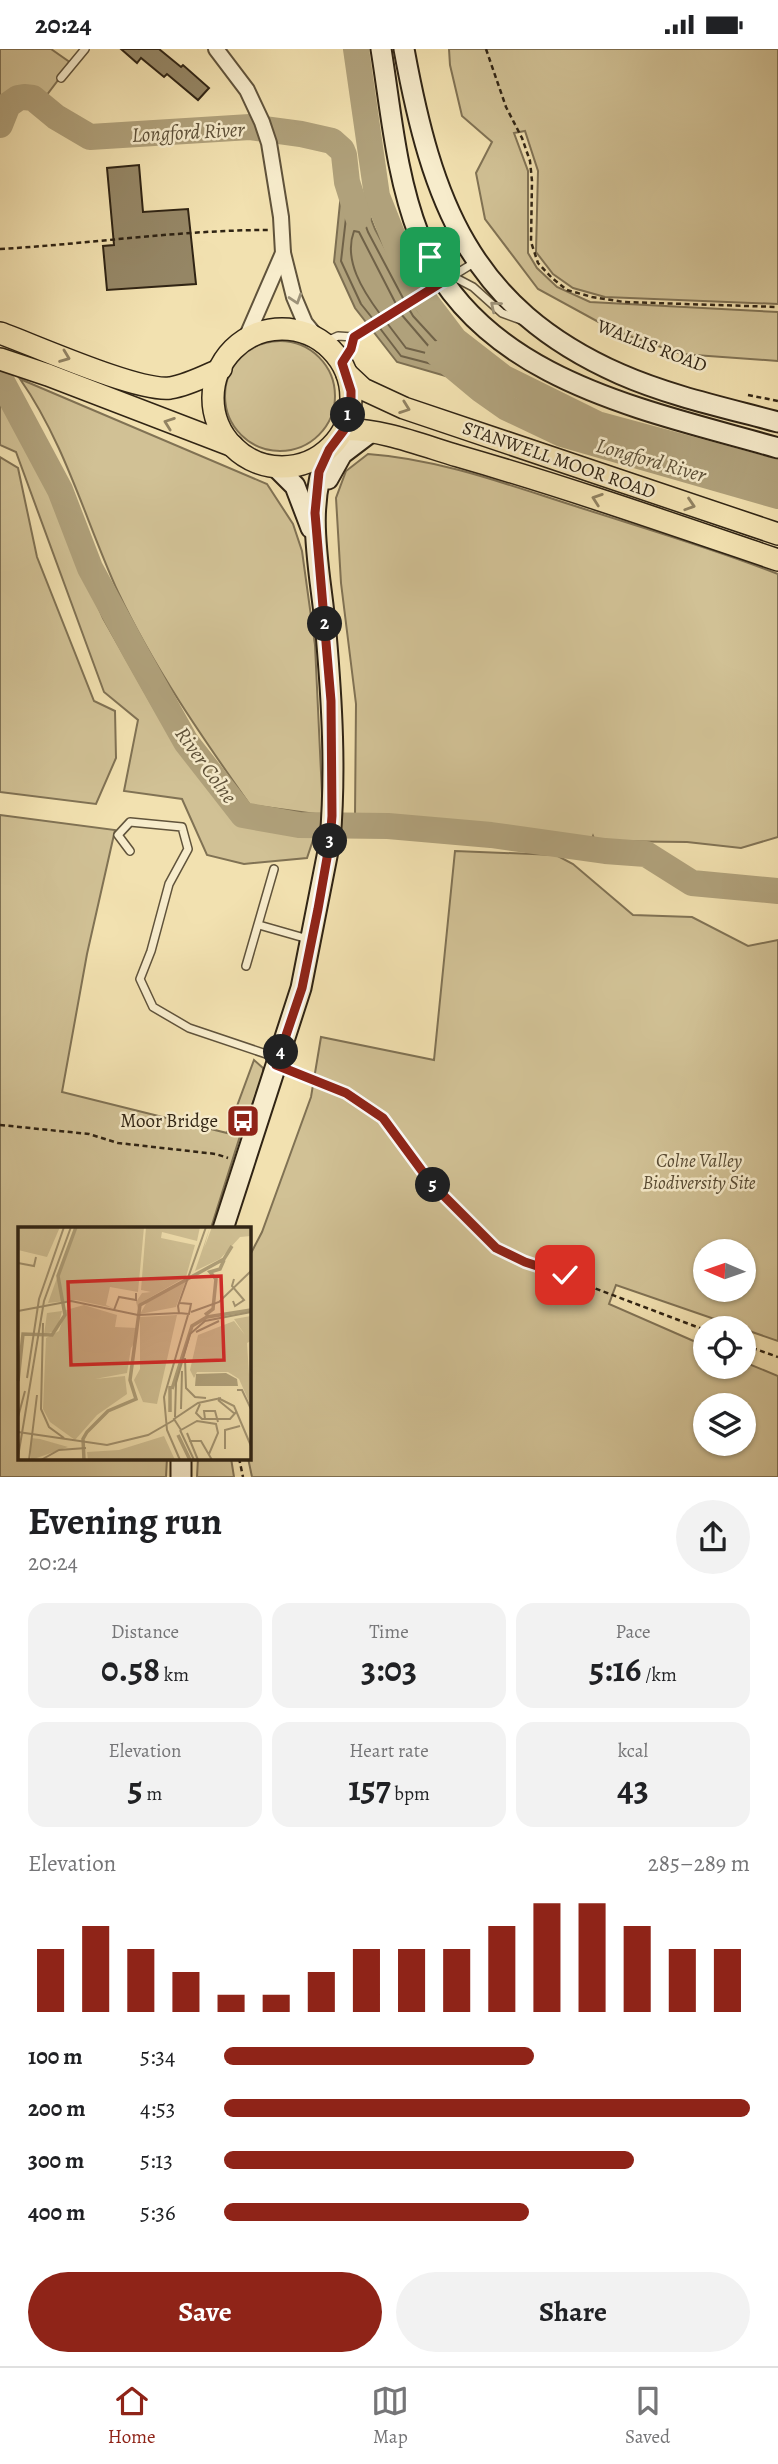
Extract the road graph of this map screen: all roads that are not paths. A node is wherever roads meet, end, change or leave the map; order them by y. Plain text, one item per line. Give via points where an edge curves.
1 (85, 49) edge
2 (216, 49) edge
3 (381, 49) edge
4 (404, 49) edge
5 (61, 78) dead end
6 (283, 253) junction
7 (477, 261) junction
8 (443, 282) junction
9 (541, 328) junction
10 (1, 333) edge
11 (355, 336) junction
12 (246, 338) junction
13 (320, 342) junction
14 (9, 363) edge
15 (344, 368) junction
16 (221, 369) junction
17 (746, 414) junction
18 (778, 415) edge
19 (778, 422) edge
20 (344, 430) junction
21 (371, 432) junction
22 (233, 446) junction
23 (778, 448) edge
24 (329, 450) junction
25 (276, 467) junction
26 (315, 513) junction
27 (778, 534) edge
28 (316, 543) junction
29 (778, 560) edge
30 (130, 851) dead end
31 (274, 869) dead end
32 (259, 925) junction
33 (312, 940) junction
34 (246, 966) dead end
35 (277, 1061) junction
36 (224, 1227) edge
37 (181, 1459) edge
38 (181, 1477) edge

1 - 5 lane
2 - 6 street via 240,79 269,143
3 - 8 street via 404,187 419,236
4 - 7 street via 432,171
6 - 12 street
6 -> 13 street via 294,297
7 - 8 lane
7 - 9 street via 502,293
9 -> 8 lane via 502,313 473,287
8 - 11 lane
8 - 23 street via 498,339 548,372 582,388
9 - 17 street via 622,375
10 -> 16 main road via 133,383 168,388
11 - 13 lane
11 - 15 lane
12 - 13 main road via 265,330 285,329
12 - 16 main road
13 - 15 main road
22 -> 14 main road
15 - 20 main road via 351,391
15 -> 27 main road, STANWELL MOOR ROAD via 363,389 404,408
16 - 22 main road via 214,415
17 - 18 street
17 - 19 street
20 - 21 main road, STANWELL MOOR ROAD
20 - 24 main road
21 - 26 street via 342,454
29 -> 21 main road, STANWELL MOOR ROAD via 531,477
22 - 25 main road via 258,464
24 - 25 main road via 310,462
24 - 26 street via 319,472
25 - 28 street via 295,486
26 - 28 street
28 - 33 street via 331,701 332,816
30 - 35 lane via 118,835 130,822 182,827 188,849 169,884 140,979 153,1007 189,1028
31 - 32 lane
32 - 33 lane
32 - 34 lane
33 - 35 street via 302,988
35 - 36 street
37 - 38 street

